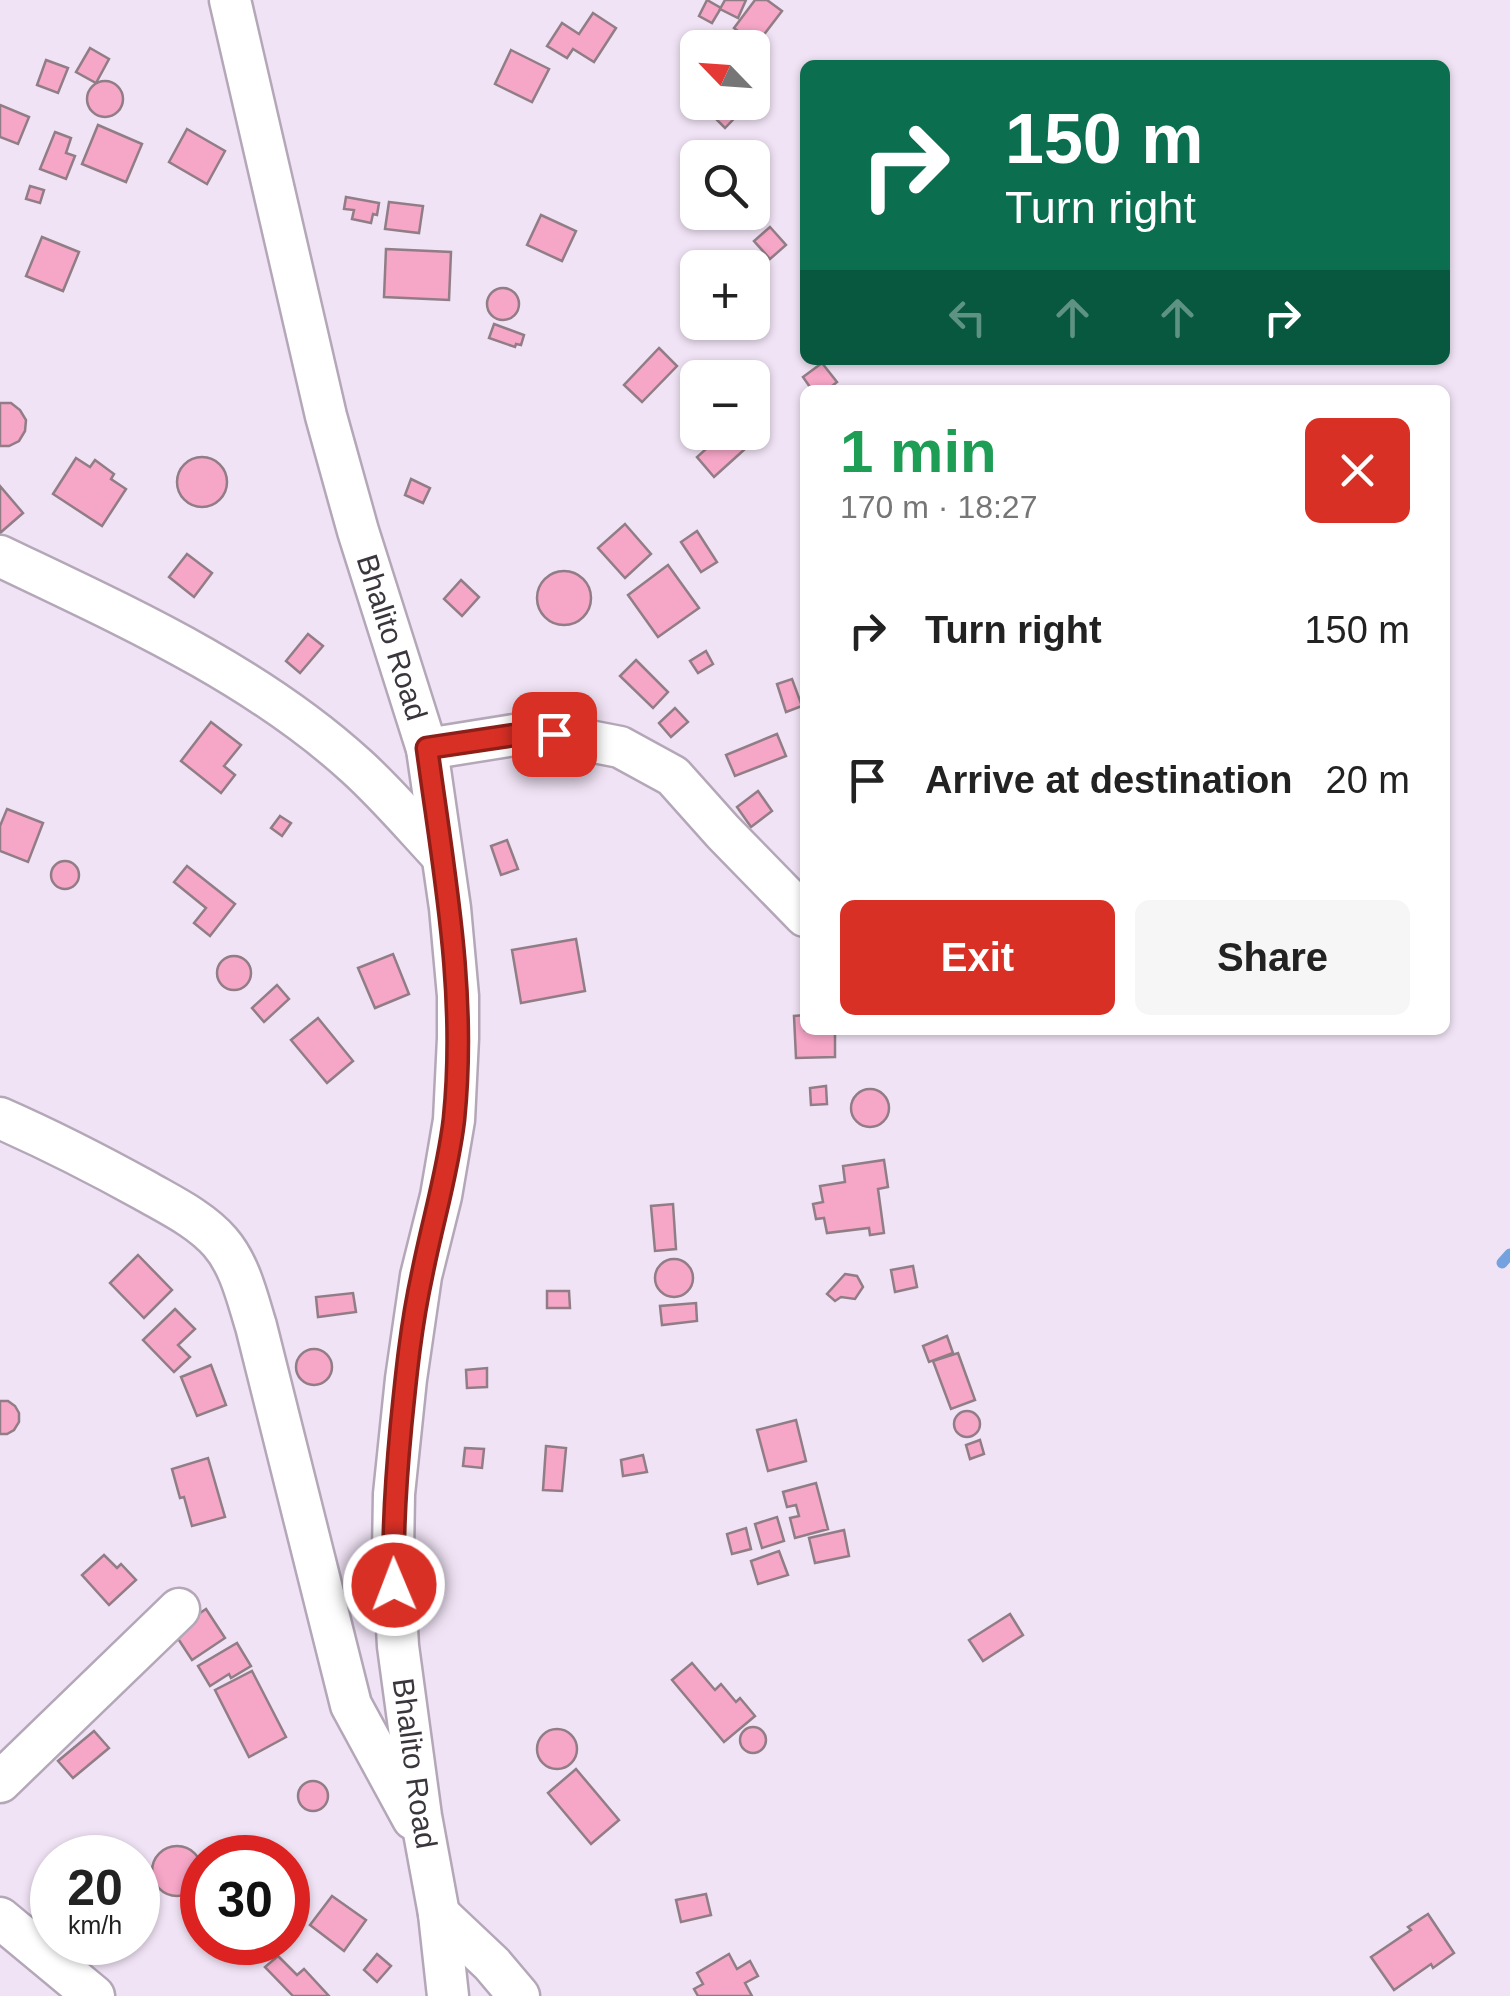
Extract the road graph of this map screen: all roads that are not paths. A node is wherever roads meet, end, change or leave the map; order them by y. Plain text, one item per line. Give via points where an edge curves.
1 (230, 0) edge
2 (0, 556) edge
3 (427, 748) junction
4 (441, 854) junction
5 (800, 911) edge
6 (0, 1118) edge
7 (178, 1609) dead end
8 (0, 1782) edge
9 (425, 1840) junction
10 (439, 1914) junction
11 (0, 1918) edge
12 (94, 1996) edge
13 (448, 1996) edge
14 (519, 1996) edge

1 - 3 street, Bhalito Road via 326,416
2 - 4 street via 175,642 282,708 356,766
3 - 4 street, Bhalito Road
3 - 5 street via 554,734 620,747 673,776
4 - 9 street, Bhalito Road via 458,996 454,1120 406,1379 393,1555 398,1646
6 - 9 street via 64,1146 190,1217 222,1243 256,1326 351,1705
7 - 8 street
9 - 10 street, Bhalito Road
10 - 13 street, Bhalito Road
10 - 14 street
11 - 12 street

